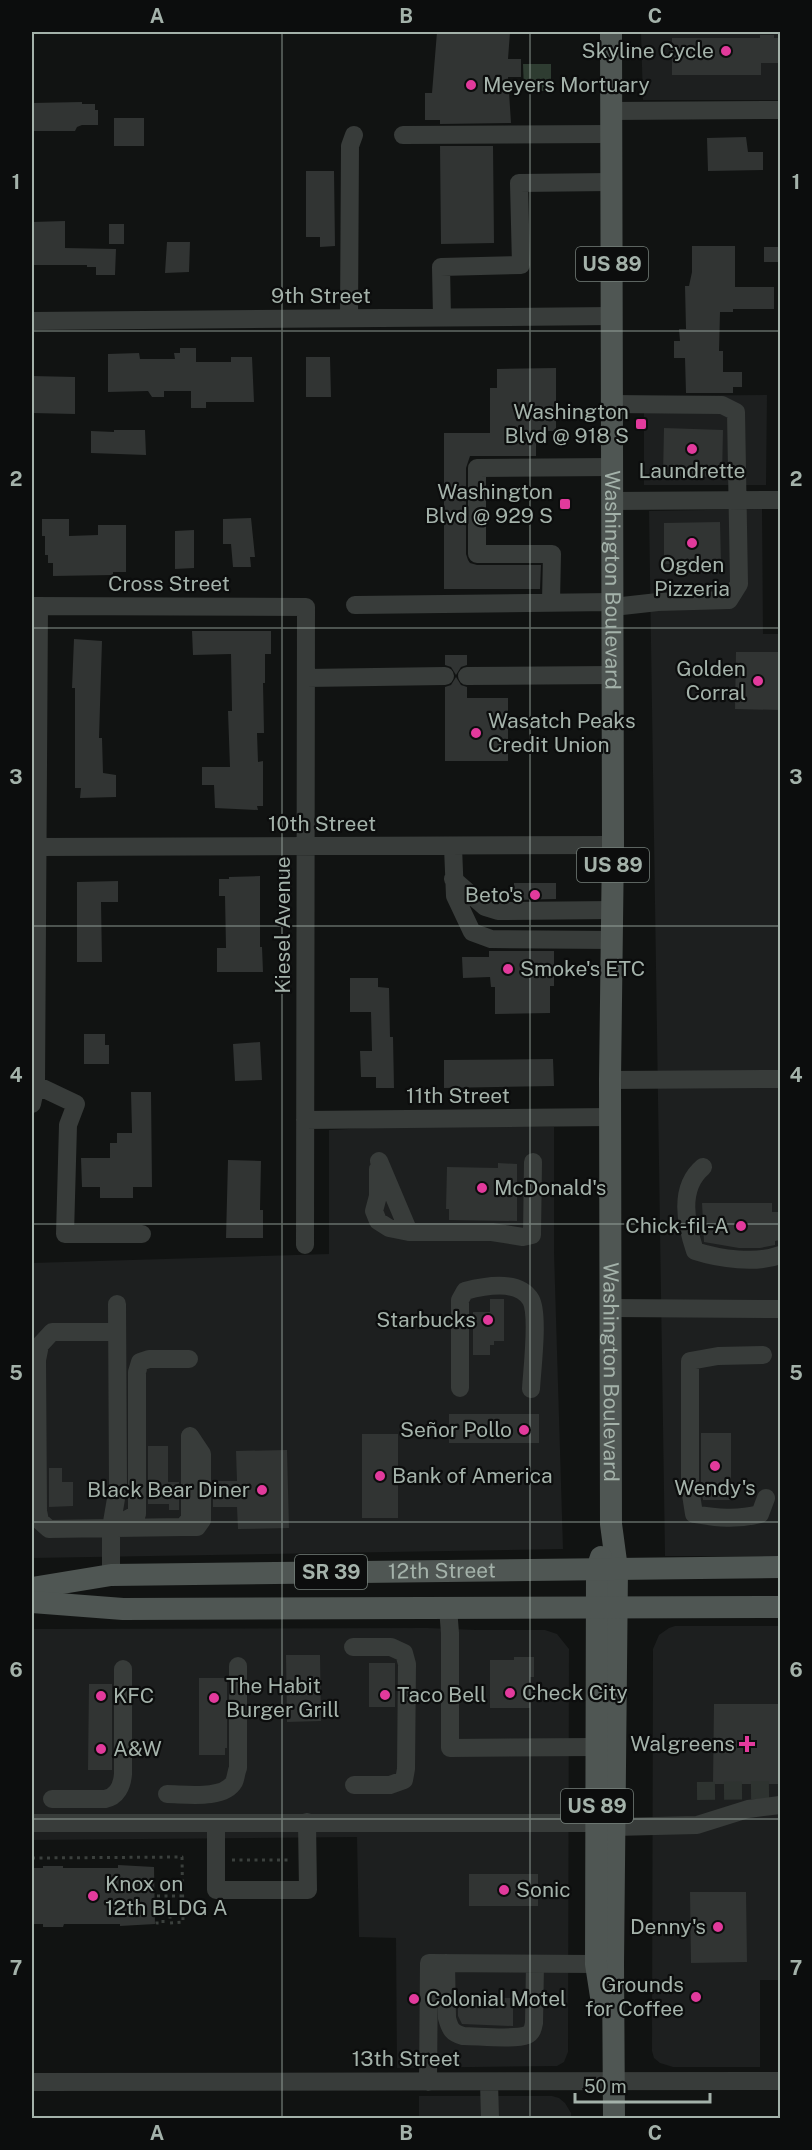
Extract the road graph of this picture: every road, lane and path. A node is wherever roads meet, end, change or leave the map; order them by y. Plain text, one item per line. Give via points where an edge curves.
1 (611, 32) edge
2 (780, 110) edge
3 (611, 111) junction
4 (610, 134) junction
5 (354, 135) dead end
6 (403, 135) dead end
7 (611, 182) junction
8 (612, 316) junction
9 (442, 317) junction
10 (349, 318) junction
11 (32, 321) edge
12 (612, 404) junction
13 (612, 467) junction
14 (736, 500) junction
15 (780, 500) edge
16 (612, 501) junction
17 (551, 601) junction
18 (613, 604) junction
19 (356, 605) dead end
20 (35, 606) edge
21 (306, 606) joint
22 (613, 675) junction
23 (445, 676) dead end
24 (467, 676) dead end
25 (306, 678) junction
26 (613, 845) junction
27 (35, 846) edge
28 (306, 846) junction
29 (453, 847) junction
30 (453, 879) junction
31 (613, 910) junction
32 (613, 940) junction
33 (780, 1079) edge
34 (610, 1080) junction
35 (36, 1085) junction
36 (32, 1104) edge
37 (611, 1117) junction
38 (305, 1120) junction
39 (379, 1161) dead end
40 (532, 1162) dead end
41 (703, 1167) dead end
42 (142, 1234) dead end
43 (305, 1245) dead end
44 (780, 1255) edge
45 (117, 1304) dead end
46 (611, 1308) junction
47 (780, 1309) edge
48 (117, 1332) junction
49 (763, 1356) dead end
50 (189, 1359) dead end
51 (460, 1388) dead end
52 (531, 1389) dead end
53 (189, 1436) dead end
54 (766, 1498) dead end
55 (111, 1528) junction
56 (780, 1567) edge
57 (607, 1569) junction
58 (111, 1575) junction
59 (32, 1588) edge
60 (32, 1602) edge
61 (780, 1607) edge
62 (448, 1608) junction
63 (607, 1608) junction
64 (353, 1647) dead end
65 (237, 1666) dead end
66 (123, 1669) dead end
67 (597, 1748) junction
68 (354, 1785) dead end
69 (167, 1794) dead end
70 (52, 1799) dead end
71 (780, 1805) edge
72 (308, 1822) junction
73 (32, 1823) edge
74 (216, 1823) junction
75 (605, 1825) junction
76 (32, 1858) edge
77 (308, 1859) junction
78 (216, 1860) junction
79 (183, 1896) junction
80 (446, 1963) junction
81 (535, 1964) junction
82 (596, 1964) junction
83 (780, 2081) edge
84 (32, 2082) edge
85 (428, 2082) junction
86 (489, 2082) junction
87 (614, 2082) junction
88 (490, 2118) edge
89 (614, 2118) edge

1 - 3 main road, Washington Boulevard / US 89
2 - 3 street
3 - 4 main road, Washington Boulevard / US 89
4 - 6 street
4 - 7 main road, Washington Boulevard / US 89
5 - 10 street via 350,146
7 - 8 main road, Washington Boulevard / US 89
7 - 9 street via 519,183 521,265 441,267
8 - 9 street, 9th Street
8 - 12 main road, Washington Boulevard / US 89
9 - 10 street, 9th Street
10 - 11 street, 9th Street
12 - 13 main road, Washington Boulevard / US 89
12 - 14 street via 722,405 736,412
13 - 16 main road, Washington Boulevard / US 89
13 - 17 street via 477,468 477,554 552,554
14 - 15 street
14 - 16 street
14 - 18 street via 739,584 729,600
16 - 18 main road, Washington Boulevard / US 89
17 - 18 street
17 - 19 street
18 - 22 main road, Washington Boulevard / US 89
20 - 21 street, Cross Street
20 - 27 street
21 - 25 street, Kiesel Avenue
22 - 24 street
22 - 26 main road, Washington Boulevard / US 89
23 - 25 street
25 - 28 street, Kiesel Avenue
26 - 29 street, 10th Street
26 - 31 main road, Washington Boulevard / US 89
27 - 28 street, 10th Street
27 - 35 street
28 - 29 street, 10th Street
28 - 38 street, Kiesel Avenue
29 - 30 street
30 - 31 street via 485,907 498,911
30 - 32 street via 454,896 472,932 491,939
31 - 32 main road, Washington Boulevard / US 89
32 - 34 main road, Washington Boulevard / US 89
33 - 34 street
34 - 37 main road, Washington Boulevard / US 89
35 - 36 street
35 - 42 street via 76,1104 68,1125 65,1234
37 - 38 street, 11th Street
37 - 46 main road, Washington Boulevard / US 89
38 - 43 street, Kiesel Avenue
39 - 40 street via 409,1232 492,1232 524,1237 532,1235
41 - 44 street via 693,1175 687,1196 687,1225 695,1251 712,1257 749,1260
45 - 48 street
46 - 47 street
46 - 57 main road, Washington Boulevard / US 89
48 - 55 street via 118,1486
48 - 55 street via 52,1332 40,1345 37,1360 40,1521 49,1529
49 - 54 street via 718,1356 690,1361 690,1488 694,1514 716,1518 760,1514
50 - 55 street via 140,1362 136,1372 137,1514
51 - 52 street via 460,1300 465,1291 496,1286 518,1288 531,1300 535,1316
53 - 55 street via 190,1519 176,1527
55 - 58 street
56 - 57 main road, 12th Street / SR 39
57 - 58 main road, 12th Street / SR 39
57 - 63 main road, Washington Boulevard / US 89
58 - 59 main road, 12th Street / SR 39
60 - 62 main road, 12th Street / SR 39 via 123,1609
61 - 63 main road, 12th Street / SR 39
62 - 63 main road, 12th Street / SR 39
62 - 67 street via 450,1748
63 - 67 main road, Washington Boulevard / US 89
63 - 75 main road, Washington Boulevard / US 89
64 - 68 street via 391,1647 404,1653 407,1664 404,1780 390,1785
65 - 69 street via 238,1768 233,1782 216,1794
66 - 70 street via 120,1788 105,1799
67 - 75 main road, Washington Boulevard / US 89
71 - 75 street via 748,1809 697,1825
72 - 74 street
72 - 75 street
72 - 77 street
73 - 74 street
74 - 78 street
75 - 82 main road, Washington Boulevard / US 89
75 - 87 main road, Washington Boulevard / US 89
76 - 79 path via 182,1857
77 - 78 path
77 - 78 street via 308,1890 216,1890
79 - 79 path via 183,1922 170,1923 170,1904 163,1904 163,1923 157,1923 156,1896
80 - 81 street
80 - 81 street via 447,2018 454,2034 517,2037 532,2031 534,2023
80 - 85 street via 429,1963
81 - 82 street
82 - 87 main road, Washington Boulevard / US 89
83 - 87 street, 13th Street
84 - 85 street, 13th Street
85 - 86 street, 13th Street
86 - 87 street, 13th Street
86 - 88 street
87 - 89 main road, Washington Boulevard / US 89

